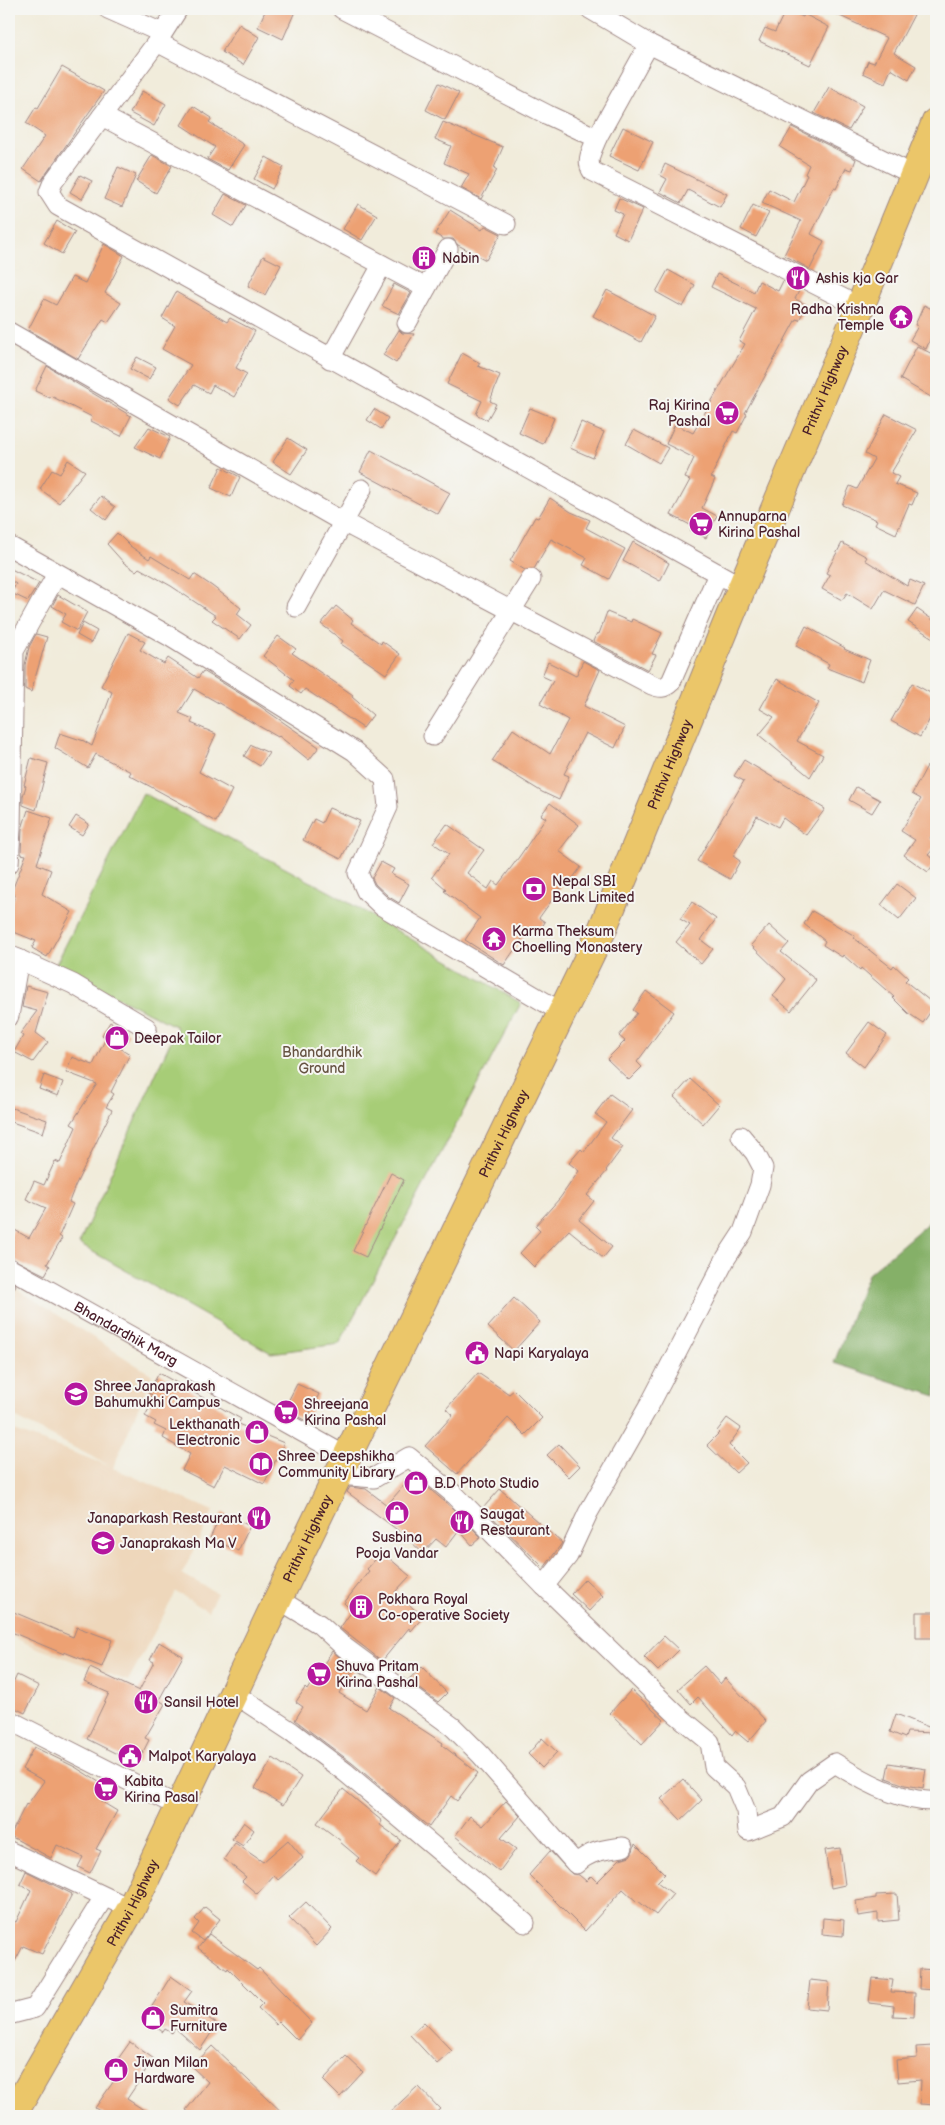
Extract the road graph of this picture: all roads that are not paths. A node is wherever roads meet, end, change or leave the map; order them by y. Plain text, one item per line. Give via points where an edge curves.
1 (108, 9) edge
2 (178, 9) edge
3 (342, 9) edge
4 (590, 9) edge
5 (160, 38) junction
6 (648, 44) junction
7 (102, 116) junction
8 (936, 122) edge
9 (597, 138) junction
10 (914, 175) junction
11 (506, 224) dead end
12 (448, 249) dead end
13 (382, 265) junction
14 (426, 288) junction
15 (860, 307) junction
16 (407, 323) dead end
17 (9, 332) edge
18 (330, 359) junction
19 (362, 489) dead end
20 (343, 522) junction
21 (9, 546) edge
22 (58, 574) junction
23 (718, 574) junction
24 (531, 579) dead end
25 (742, 587) junction
26 (296, 607) dead end
27 (512, 611) junction
28 (433, 736) dead end
29 (9, 864) edge
30 (14, 957) edge
31 (563, 1013) junction
32 (9, 1016) edge
33 (147, 1028) dead end
34 (741, 1136) dead end
35 (9, 1268) edge
36 (343, 1466) junction
37 (544, 1586) junction
38 (278, 1599) junction
39 (234, 1693) junction
40 (9, 1720) edge
41 (936, 1801) edge
42 (180, 1807) junction
43 (623, 1847) dead end
44 (9, 1851) edge
45 (104, 1897) junction
46 (131, 1909) junction
47 (525, 1923) dead end
48 (9, 2012) edge
49 (12, 2116) edge

1 - 5 street
2 - 5 street
3 - 9 street
4 - 6 street
5 - 7 street
5 - 11 street
6 - 9 street
6 - 10 street
7 - 13 street
7 - 18 street via 53,182 49,192 58,206
8 - 10 highway, Prithvi Highway
9 - 15 street via 589,158 592,171
10 - 15 highway, Prithvi Highway
12 - 14 street
13 - 14 street
13 - 18 street
14 - 16 street
15 - 25 highway, Prithvi Highway
17 - 20 street
18 - 23 street
19 - 20 street
20 - 26 street
20 - 27 street
21 - 22 street
22 - 29 street via 14,651
22 - 31 street via 169,636 354,751 385,780 388,807 358,873 366,891 382,906
23 - 25 street
23 - 27 street via 671,682 661,688
24 - 27 street
25 - 31 highway, Prithvi Highway via 602,930
27 - 28 street
30 - 32 street
30 - 33 street via 73,984
31 - 36 highway, Prithvi Highway
34 - 37 street via 762,1168 760,1185 743,1232 588,1513 568,1556
35 - 36 street, Bhandardhik Marg
36 - 37 street via 374,1478 409,1458 456,1496
36 - 38 highway, Prithvi Highway
37 - 41 street via 676,1714 710,1742 714,1767 736,1787 746,1811 748,1831 783,1817 809,1781 835,1763 874,1787 926,1802
38 - 39 highway, Prithvi Highway
38 - 43 street via 319,1624 344,1647 453,1727 576,1864 583,1857
39 - 42 highway, Prithvi Highway
39 - 47 street via 345,1772
40 - 42 street
42 - 46 highway, Prithvi Highway
44 - 45 street
45 - 46 street
45 - 48 street via 35,2008
46 - 49 highway, Prithvi Highway

